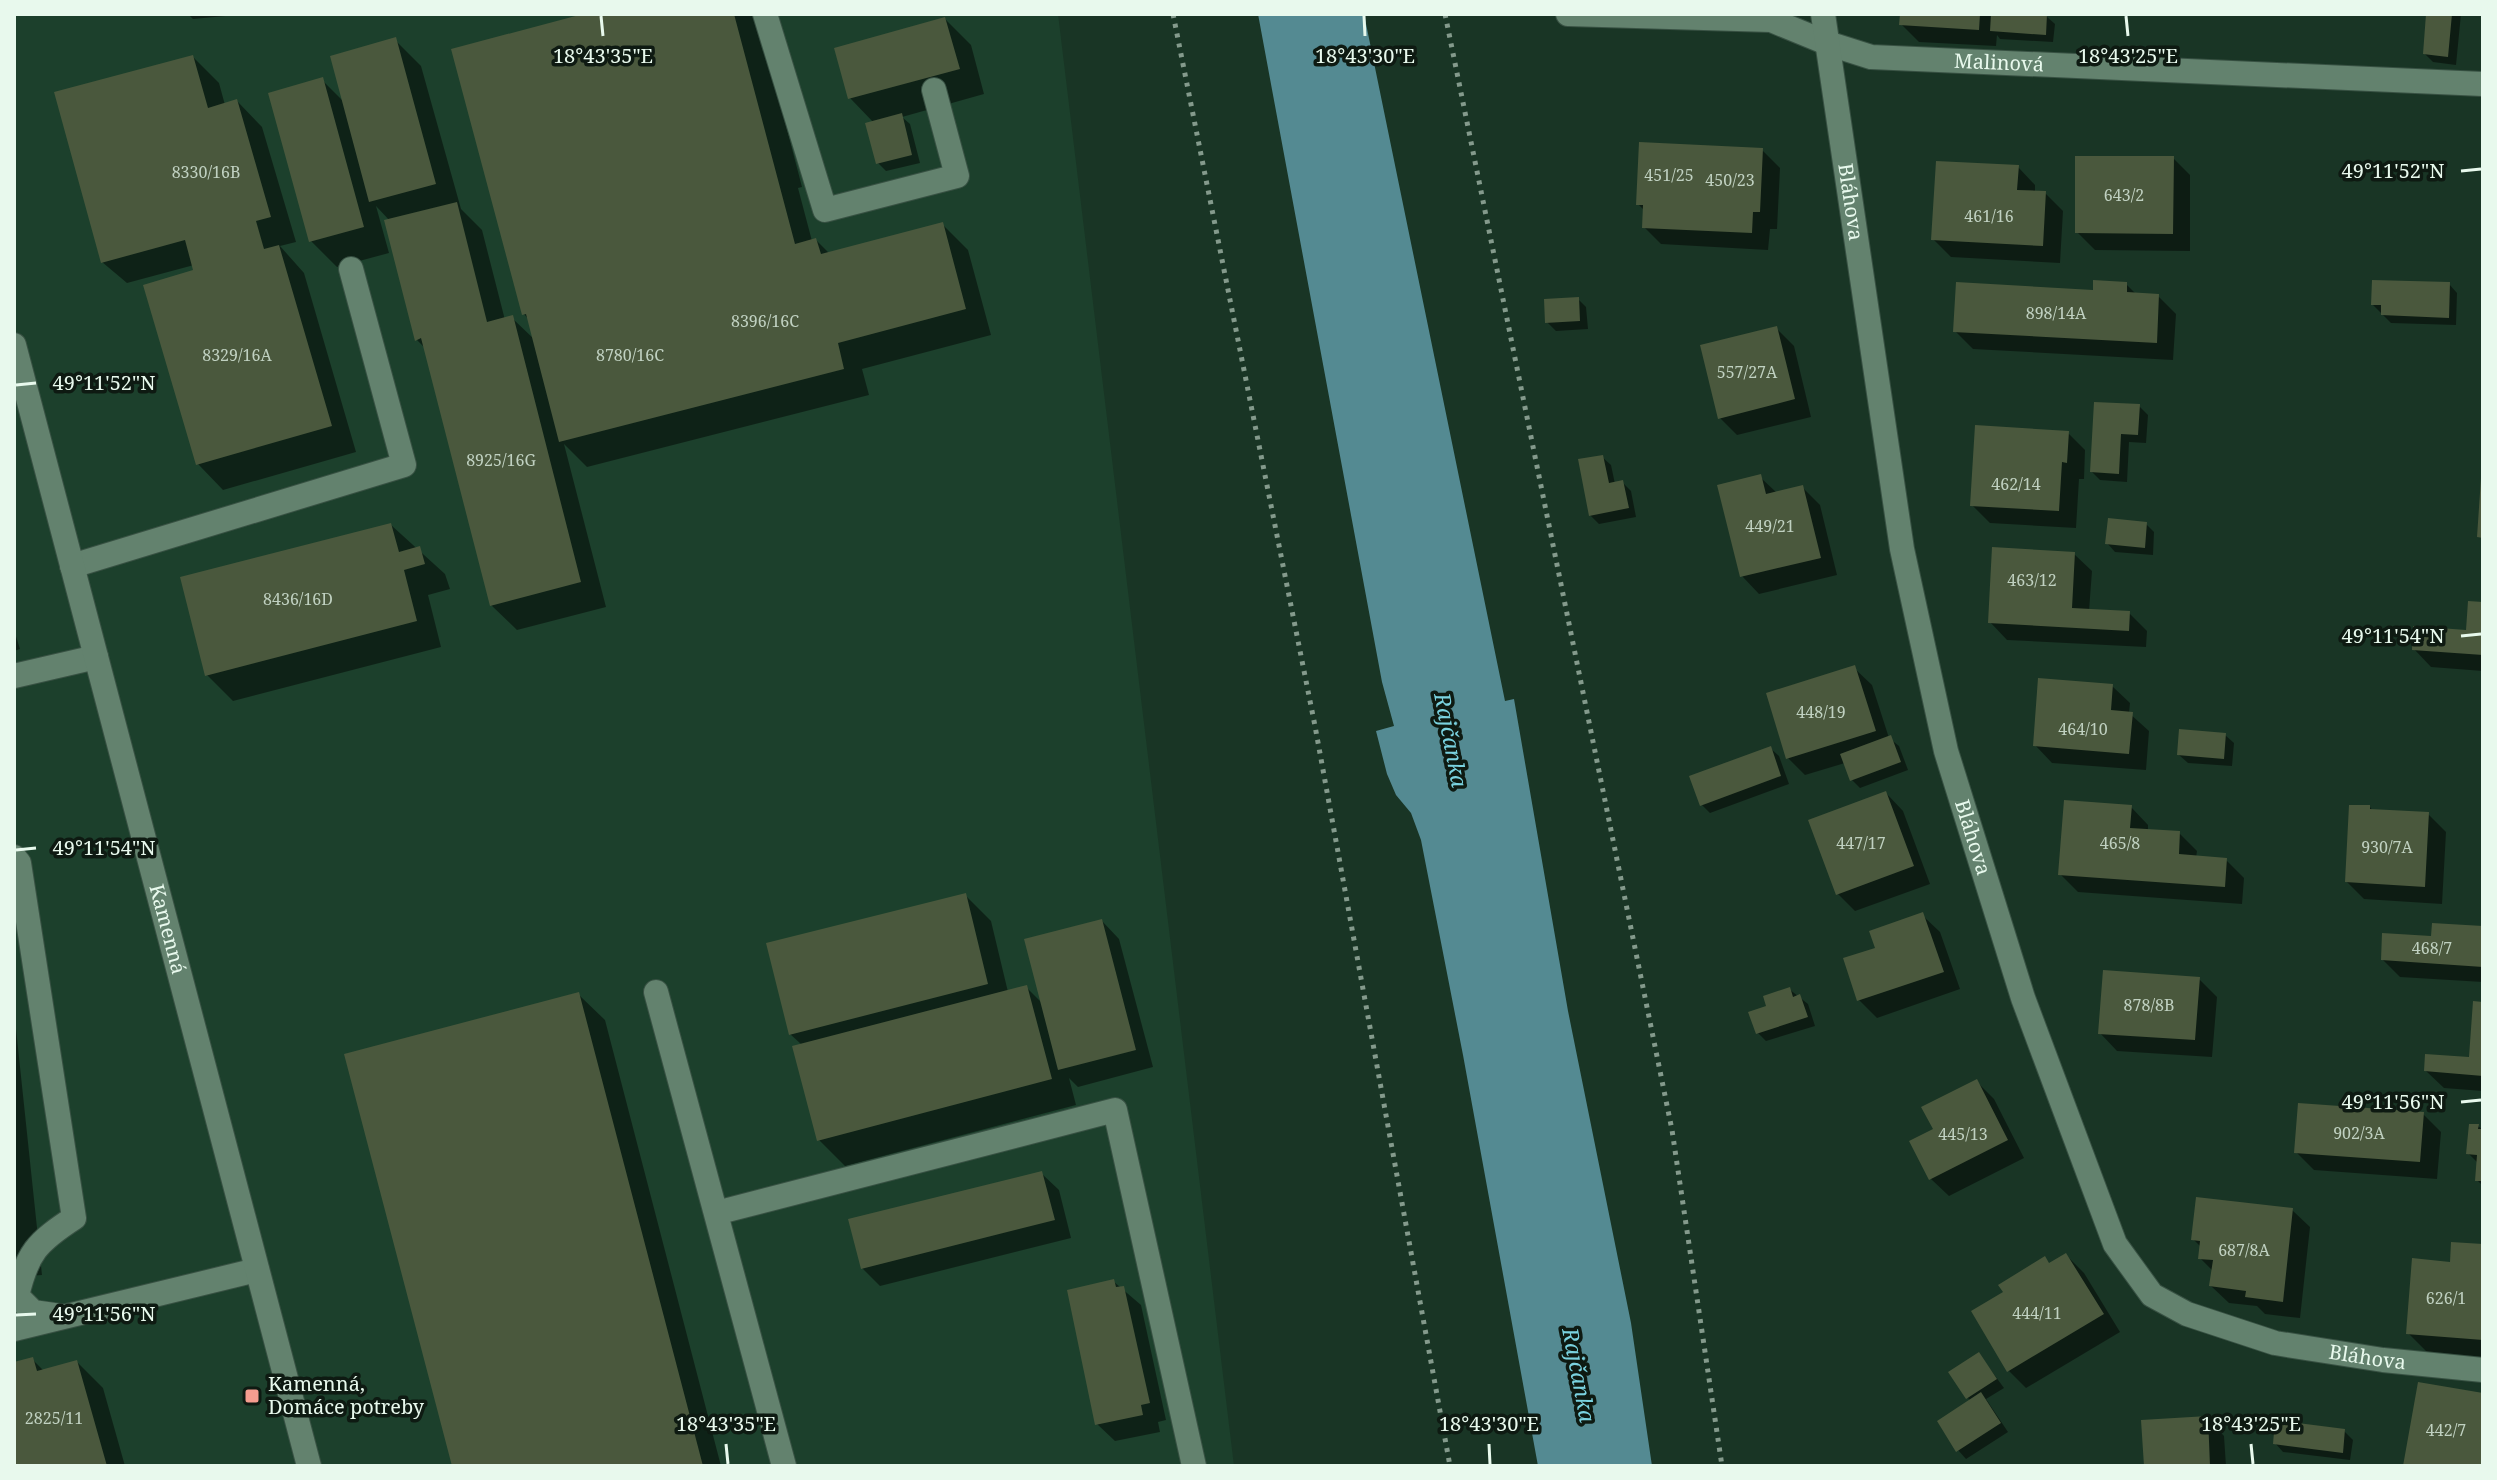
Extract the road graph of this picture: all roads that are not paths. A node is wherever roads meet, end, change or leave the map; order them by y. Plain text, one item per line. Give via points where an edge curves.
1 (765, 14) edge
2 (1568, 14) edge
3 (1823, 14) edge
4 (1827, 43) junction
5 (2483, 84) edge
6 (934, 90) dead end
7 (351, 269) dead end
8 (14, 345) edge
9 (72, 566) junction
10 (96, 657) junction
11 (14, 676) edge
12 (14, 857) edge
13 (656, 992) dead end
14 (716, 1213) junction
15 (257, 1270) junction
16 (61, 1316) junction
17 (14, 1329) edge
18 (2483, 1370) edge
19 (309, 1466) edge
20 (784, 1466) edge
21 (1194, 1466) edge

1 - 6 street via 825,210 957,176
2 - 4 street, Malinová via 1771,20
3 - 4 street, Bláhova
4 - 5 street, Malinová via 1871,57
4 - 18 street, Bláhova via 1902,549 1946,751 2023,998 2115,1244 2152,1295 2187,1314 2275,1343
7 - 9 street via 404,465
8 - 9 street, Kamenná
9 - 10 street, Kamenná
10 - 11 street
10 - 15 street, Kamenná
12 - 16 street via 74,1218 44,1237 24,1266 17,1296 33,1312
13 - 14 street
14 - 20 street
14 - 21 street via 1115,1110
15 - 16 street
15 - 19 street, Kamenná
16 - 17 street

